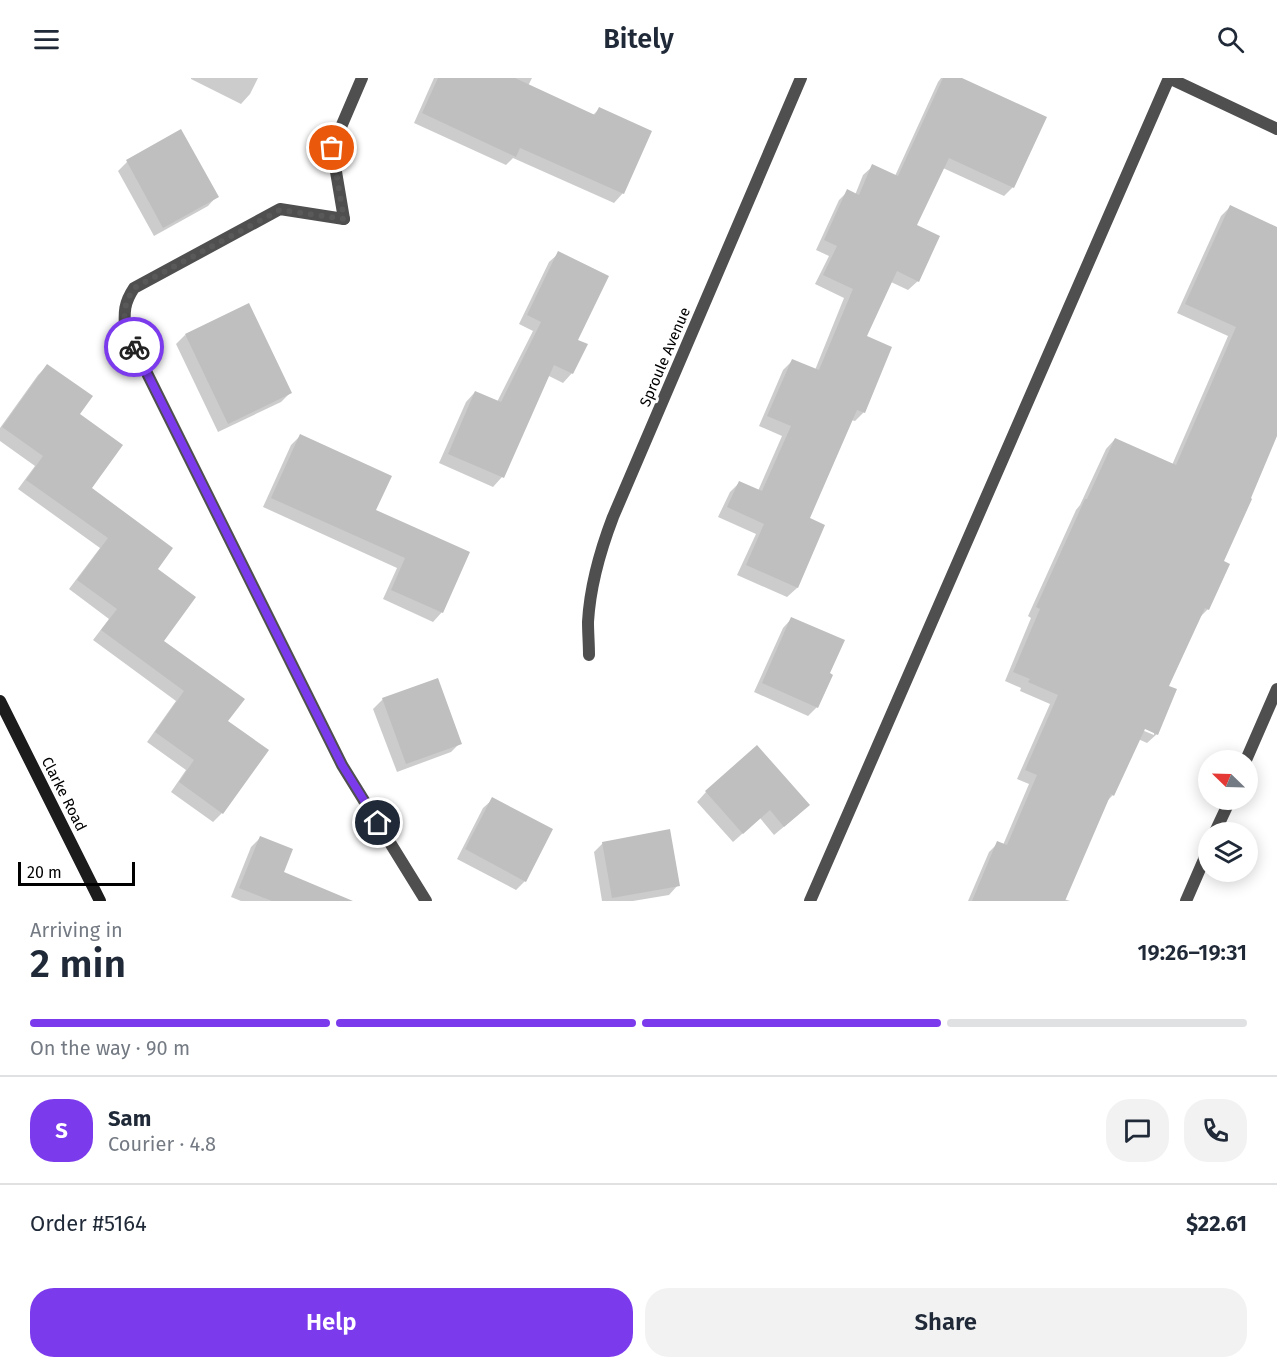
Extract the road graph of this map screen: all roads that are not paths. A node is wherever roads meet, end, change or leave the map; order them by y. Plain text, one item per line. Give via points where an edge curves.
1 (362, 78) edge
2 (801, 78) edge
3 (1169, 78) edge
4 (1277, 129) edge
5 (589, 655) dead end
6 (1277, 689) edge
7 (0, 701) edge
8 (1250, 750) edge
9 (1198, 873) edge
10 (100, 901) edge
11 (426, 901) edge
12 (810, 901) edge
13 (1186, 901) edge

1 - 11 street via 332,148 344,219 280,210 134,288 126,300 125,329 342,765
2 - 5 street, Sproule Avenue via 603,544 588,621
3 - 4 street
3 - 12 street
6 - 8 street
7 - 10 main road, Clarke Road
9 - 13 street

